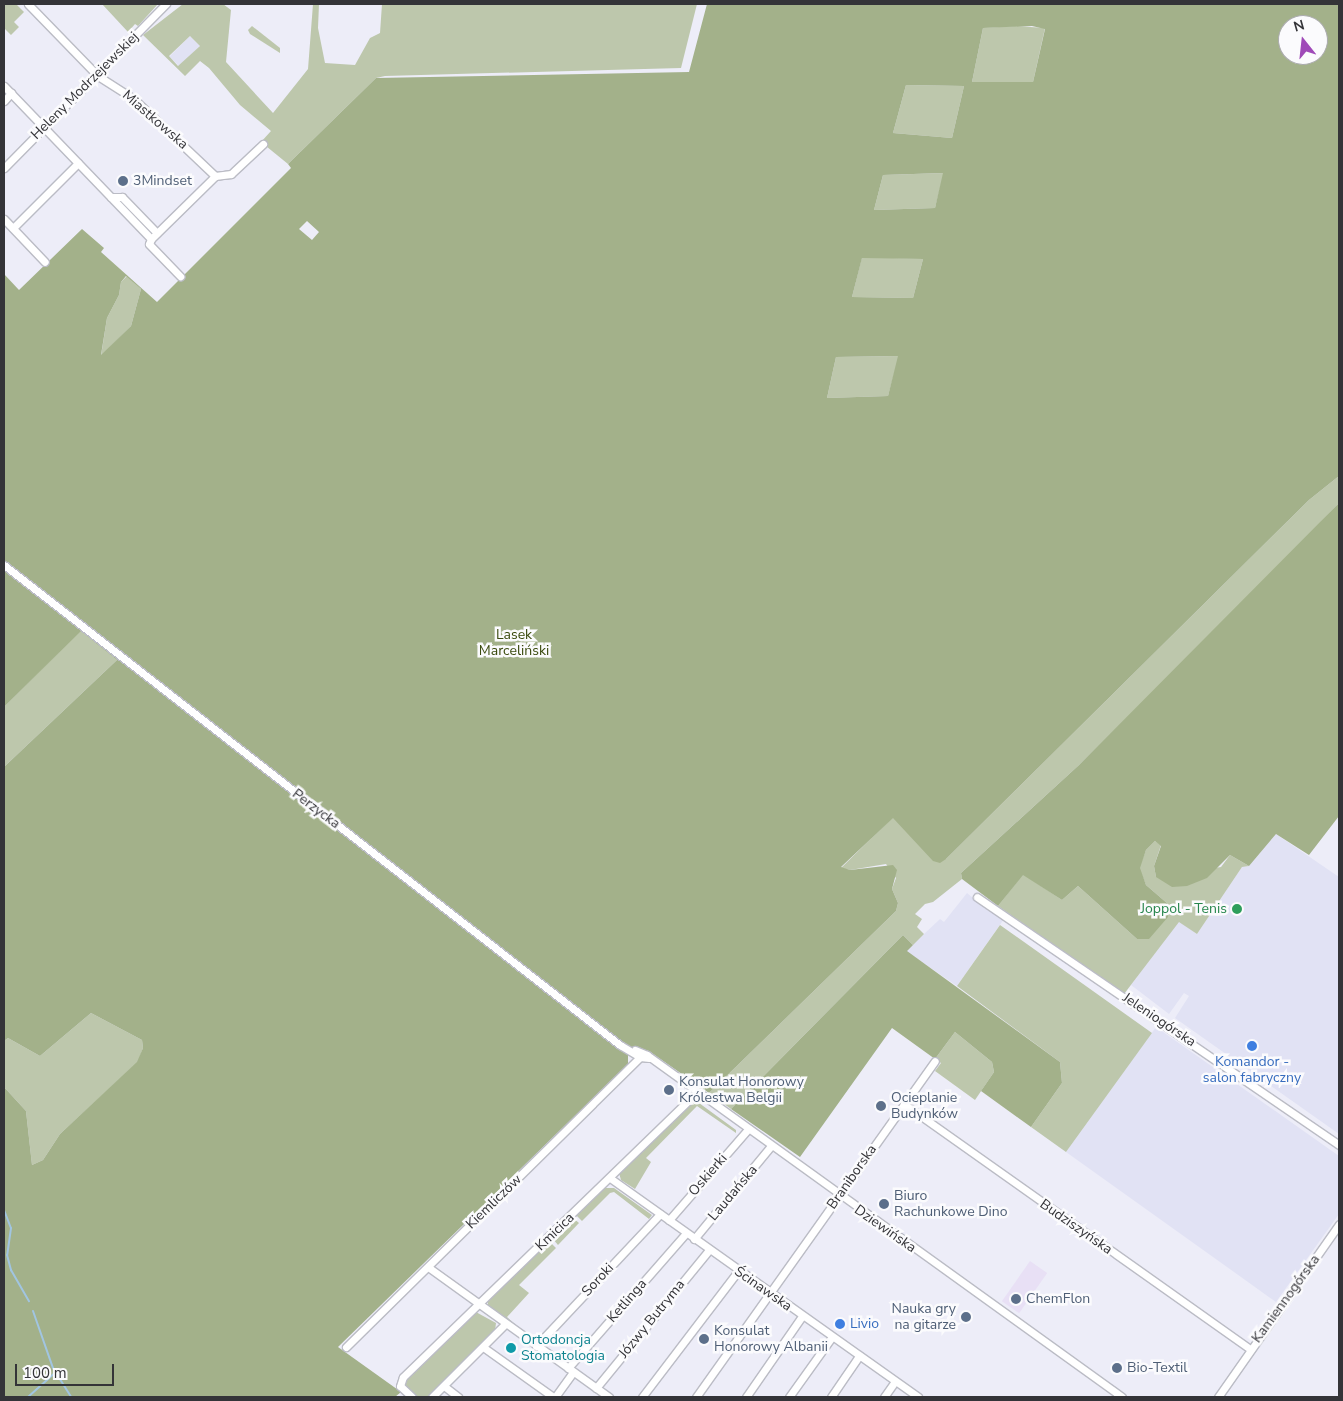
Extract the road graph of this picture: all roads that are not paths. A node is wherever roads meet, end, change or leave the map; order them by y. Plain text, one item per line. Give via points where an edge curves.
1 (28, 4) edge
2 (166, 4) edge
3 (98, 76) junction
4 (4, 86) edge
5 (11, 93) junction
6 (4, 101) edge
7 (45, 127) junction
8 (263, 144) dead end
9 (78, 163) junction
10 (4, 168) edge
11 (215, 176) junction
12 (111, 197) junction
13 (4, 219) edge
14 (13, 228) junction
15 (157, 233) junction
16 (151, 239) junction
17 (45, 262) dead end
18 (180, 276) dead end
19 (4, 565) edge
20 (977, 896) dead end
21 (629, 1050) junction
22 (640, 1057) junction
23 (649, 1058) junction
24 (934, 1061) dead end
25 (697, 1092) junction
26 (904, 1104) junction
27 (748, 1129) junction
28 (1339, 1145) edge
29 (771, 1146) junction
30 (610, 1178) junction
31 (839, 1196) junction
32 (660, 1214) junction
33 (669, 1220) junction
34 (1339, 1224) edge
35 (686, 1233) junction
36 (694, 1239) junction
37 (709, 1250) junction
38 (428, 1267) junction
39 (738, 1271) junction
40 (769, 1293) junction
41 (477, 1304) junction
42 (802, 1316) junction
43 (506, 1324) junction
44 (832, 1337) junction
45 (346, 1346) dead end
46 (536, 1346) junction
47 (483, 1347) junction
48 (1250, 1348) junction
49 (859, 1356) junction
50 (570, 1370) junction
51 (895, 1381) junction
52 (444, 1386) junction
53 (596, 1388) junction
54 (434, 1395) edge
55 (412, 1397) edge
56 (458, 1397) edge
57 (554, 1397) edge
58 (609, 1397) edge
59 (642, 1397) edge
60 (696, 1397) edge
61 (746, 1397) edge
62 (789, 1397) edge
63 (831, 1397) edge
64 (884, 1397) edge
65 (918, 1397) edge
66 (1122, 1397) edge
67 (1218, 1397) edge

1 - 3 street, Miastkowska
2 - 3 street, Heleny Modrzejewskiej
3 - 7 street, Heleny Modrzejewskiej
3 - 11 street, Miastkowska via 134,99
4 - 5 street
5 - 6 street
5 - 7 street
7 - 9 street
7 - 10 street, Heleny Modrzejewskiej
8 - 11 street via 232,174
9 - 12 street
9 - 14 street
11 - 15 street
12 - 15 street via 122,197
12 - 16 street
13 - 14 street
14 - 17 street
15 - 16 street
16 - 18 street via 149,244
19 - 21 street, Perzycka via 487,943
20 - 28 street, Jeleniogórska
21 - 22 street, Dziewińska
21 - 23 street, Dziewińska
22 - 23 street, Dziewińska
22 - 38 street, Kiemliczów
23 - 25 street, Dziewińska
24 - 26 street, Braniborska
25 - 27 street, Dziewińska
25 - 30 street, Kmicica
26 - 31 street, Braniborska
26 - 48 street, Budziszyńska
27 - 29 street, Dziewińska
27 - 33 street, Oskierki
29 - 31 street, Dziewińska
29 - 36 street, Laudańska
30 - 32 street, Ścinawska
30 - 41 street, Kmicica
31 - 40 street, Braniborska
31 - 66 street, Dziewińska
32 - 33 street, Ścinawska
32 - 46 street, Soroki
33 - 35 street, Ścinawska
34 - 48 street, Kamiennogórska
35 - 36 street, Ścinawska
35 - 50 street, Ketlinga
36 - 37 street, Ścinawska
37 - 39 street, Ścinawska
37 - 53 street, Józwy Butryma
38 - 41 street
38 - 45 street, Kiemliczów
39 - 40 street, Ścinawska
39 - 59 street
40 - 42 street, Ścinawska
40 - 60 street, Braniborska
41 - 43 street
41 - 55 street, Kmicica via 401,1379 400,1386
42 - 44 street, Ścinawska
42 - 61 street
43 - 46 street
43 - 47 street
44 - 49 street, Ścinawska
44 - 62 street
46 - 50 street
47 - 52 street
47 - 57 street
48 - 67 street, Kamiennogórska
49 - 51 street, Ścinawska
49 - 63 street
50 - 53 street
50 - 57 street, Ketlinga
51 - 64 street
51 - 65 street, Ścinawska
52 - 54 street
52 - 56 street
53 - 58 street

